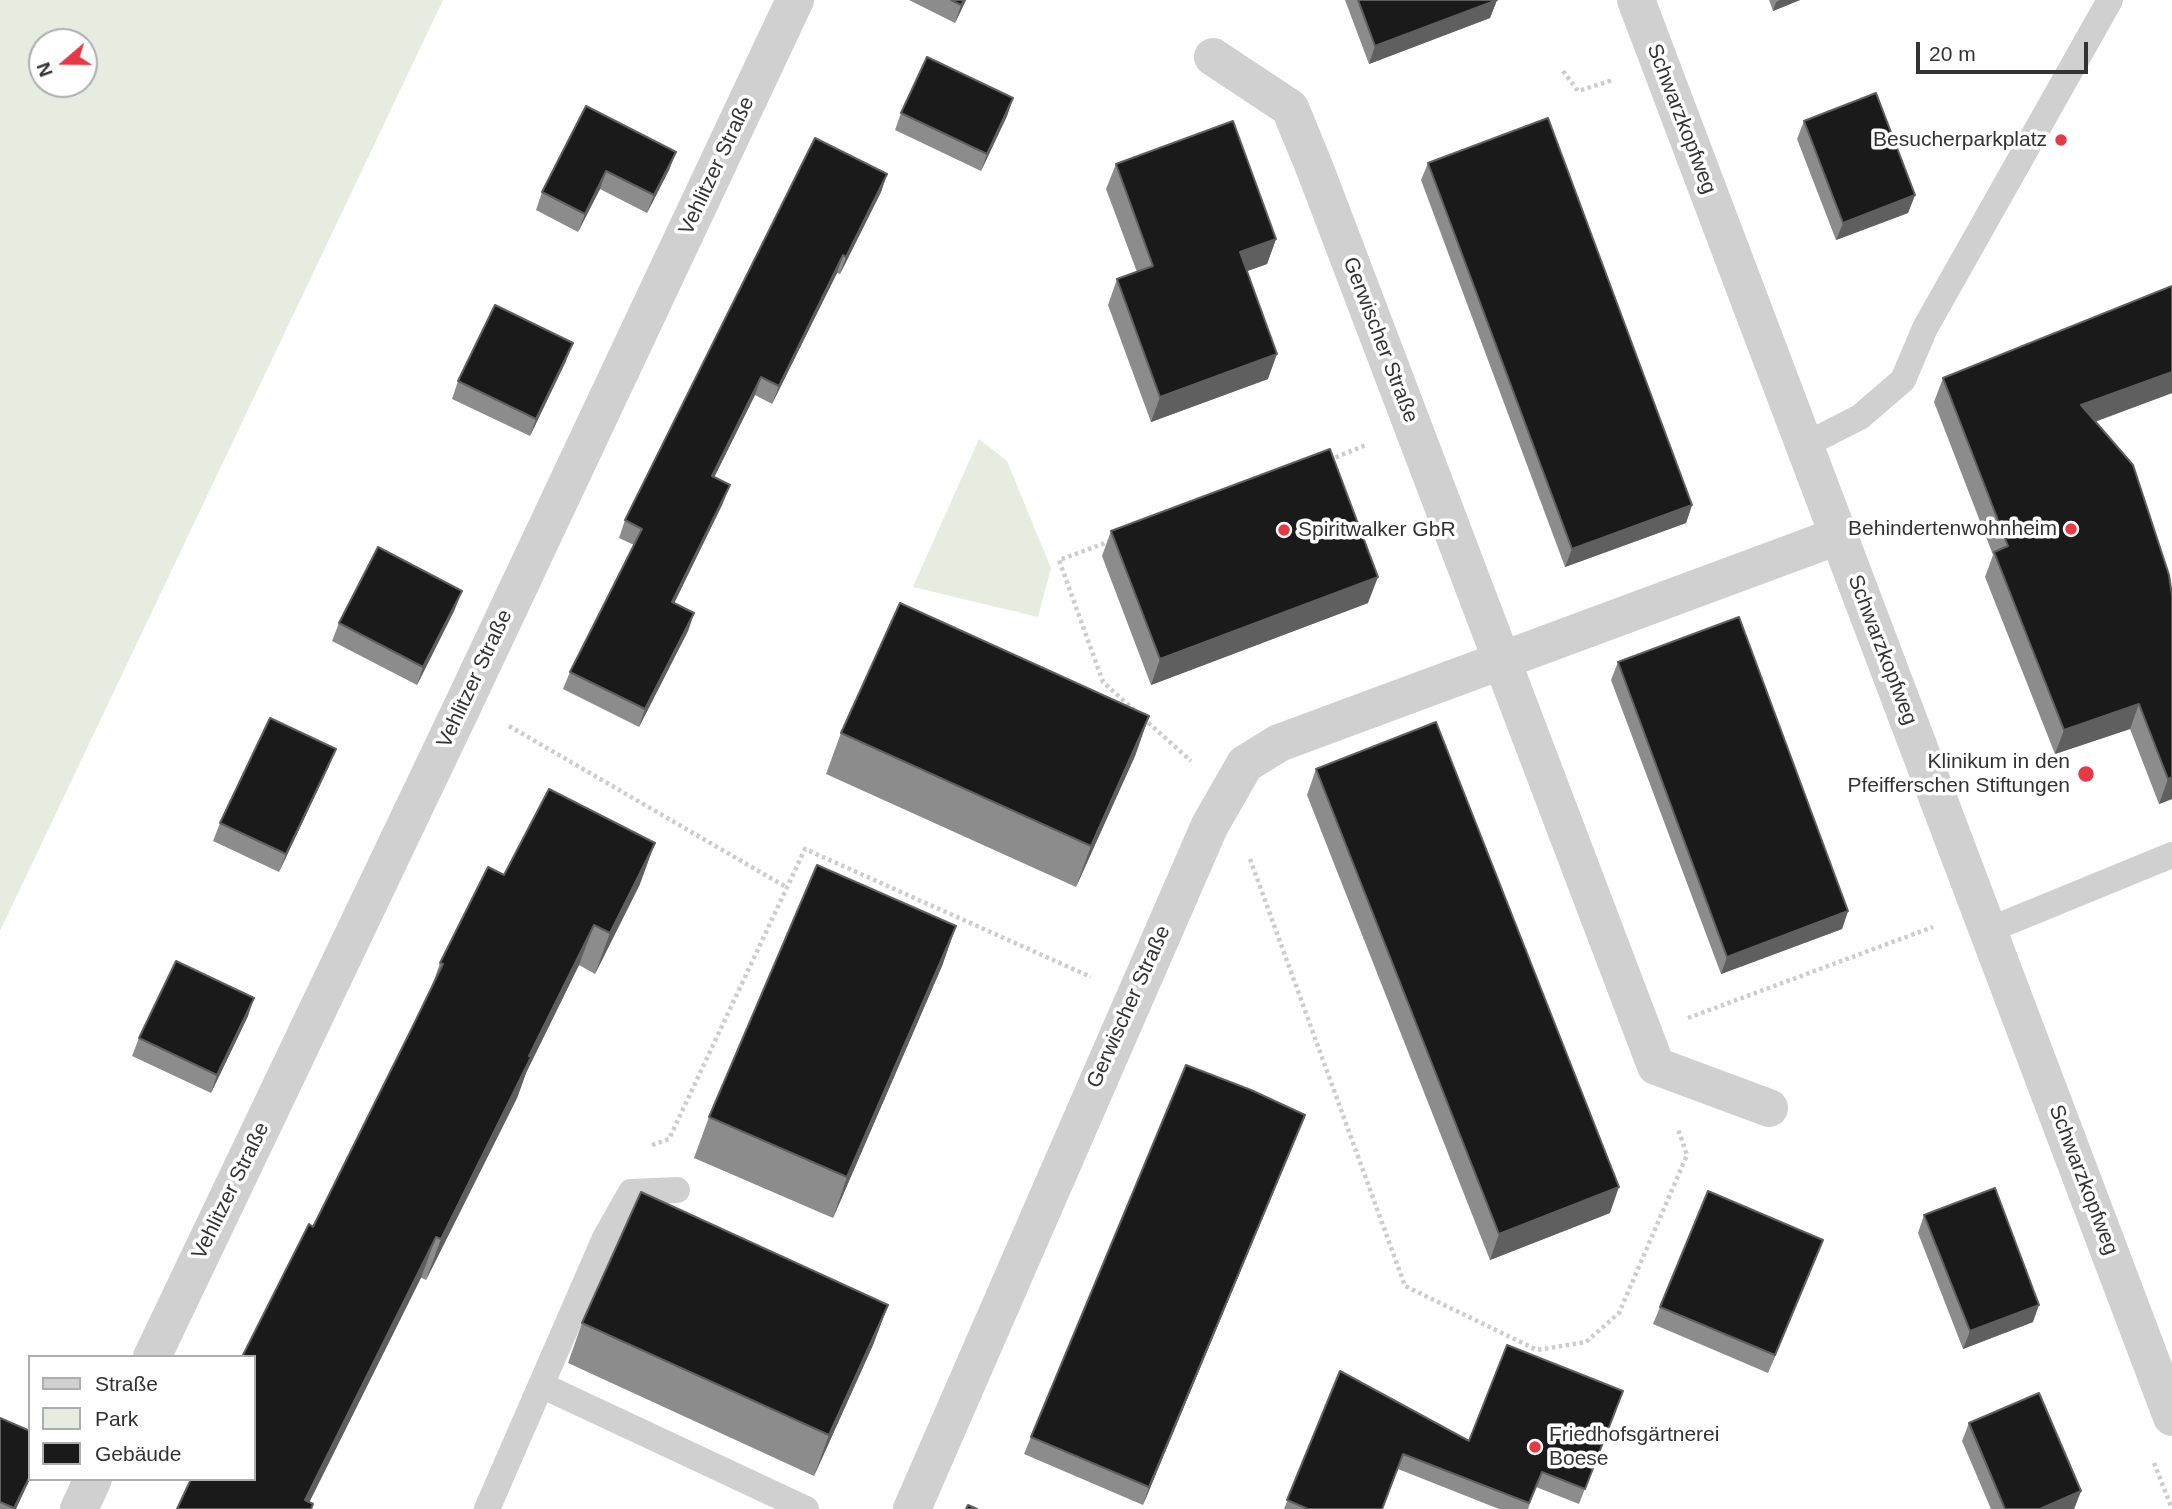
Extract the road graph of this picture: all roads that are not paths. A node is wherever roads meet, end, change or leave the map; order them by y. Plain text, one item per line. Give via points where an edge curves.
1 (795, 0) edge
2 (1636, 0) edge
3 (2110, 0) edge
4 (1213, 57) dead end
5 (1805, 445) junction
6 (1838, 536) junction
7 (1500, 659) junction
8 (2172, 855) edge
9 (1985, 920) junction
10 (1769, 1108) dead end
11 (677, 1190) dead end
12 (153, 1355) edge
13 (541, 1385) junction
14 (2172, 1418) edge
15 (92, 1481) edge
16 (79, 1509) edge
17 (487, 1509) edge
18 (806, 1509) edge
19 (912, 1509) edge

1 - 12 street, Vehlitzer Straße
2 - 5 street, Schwarzkopfweg
3 - 5 lane via 1925,328 1903,380 1860,417
4 - 7 street, Gerwischer Straße via 1290,108
5 - 6 street, Schwarzkopfweg
6 - 7 street, Gerwischer Straße
6 - 9 street, Schwarzkopfweg
7 - 10 street, Gerwischer Straße via 1651,1050
7 - 19 street, Gerwischer Straße via 1279,743 1245,764 1226,793 1134,996
8 - 9 lane
9 - 14 street, Schwarzkopfweg
11 - 13 lane via 631,1192 605,1238
13 - 17 lane
13 - 18 lane
15 - 16 street

